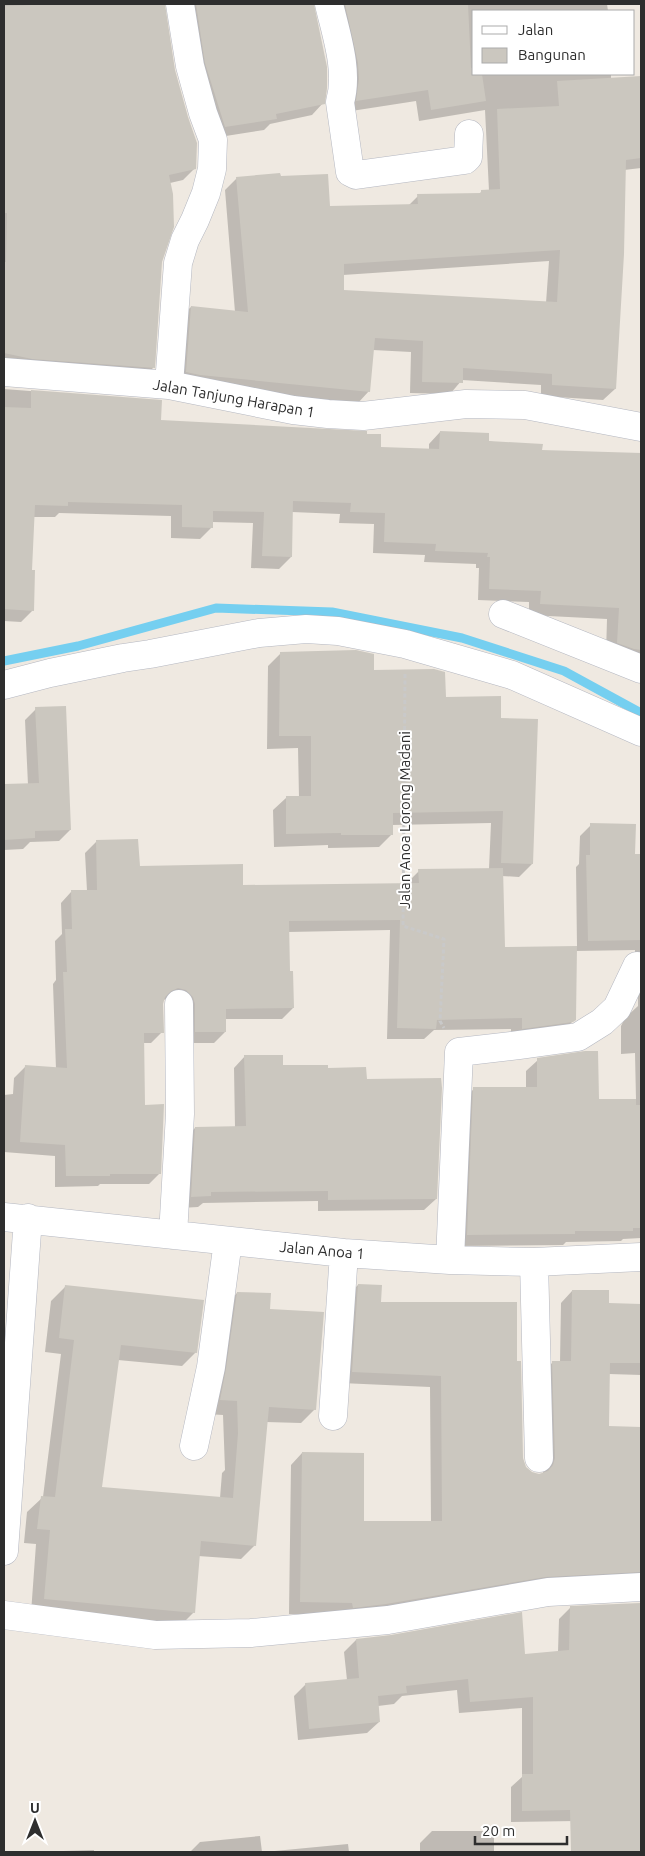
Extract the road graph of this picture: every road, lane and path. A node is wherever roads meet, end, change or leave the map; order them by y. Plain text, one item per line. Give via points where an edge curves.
1 (180, 4) edge
2 (329, 4) edge
3 (469, 134) dead end
4 (4, 372) edge
5 (169, 385) junction
6 (641, 428) edge
7 (503, 614) dead end
8 (405, 644) junction
9 (641, 669) edge
10 (4, 685) edge
11 (641, 732) edge
12 (637, 966) dead end
13 (179, 1004) dead end
14 (459, 1052) junction
15 (16, 1217) edge
16 (173, 1235) junction
17 (228, 1241) junction
18 (344, 1253) junction
19 (641, 1257) edge
20 (450, 1260) junction
21 (534, 1262) junction
22 (333, 1416) dead end
23 (194, 1446) dead end
24 (539, 1458) dead end
25 (4, 1551) edge
26 (641, 1587) edge
27 (4, 1615) edge

1 - 5 street via 190,66 213,140 213,150 206,193 178,263
2 - 3 street via 337,35 343,90 340,102 352,174 465,160 468,157
4 - 5 street, Jalan Tanjung Harapan 1
5 - 6 street, Jalan Tanjung Harapan 1 via 328,414 363,416 466,404 524,404
7 - 9 street
8 - 10 street via 338,631 290,629 124,658
8 - 11 street via 512,675
8 - 14 path, Jalan Anoa Lorong Madani via 403,926 444,938 440,1021
12 - 14 street via 617,1008 578,1037
13 - 16 street via 180,1114
14 - 20 street
15 - 16 street, Jalan Anoa 1
15 - 25 street
16 - 17 street, Jalan Anoa 1
17 - 18 street, Jalan Anoa 1
17 - 23 street via 211,1367
18 - 20 street, Jalan Anoa 1
18 - 22 street
19 - 21 street, Jalan Anoa 1
20 - 21 street, Jalan Anoa 1
21 - 24 street
26 - 27 street via 548,1592 388,1620 251,1633 155,1635

